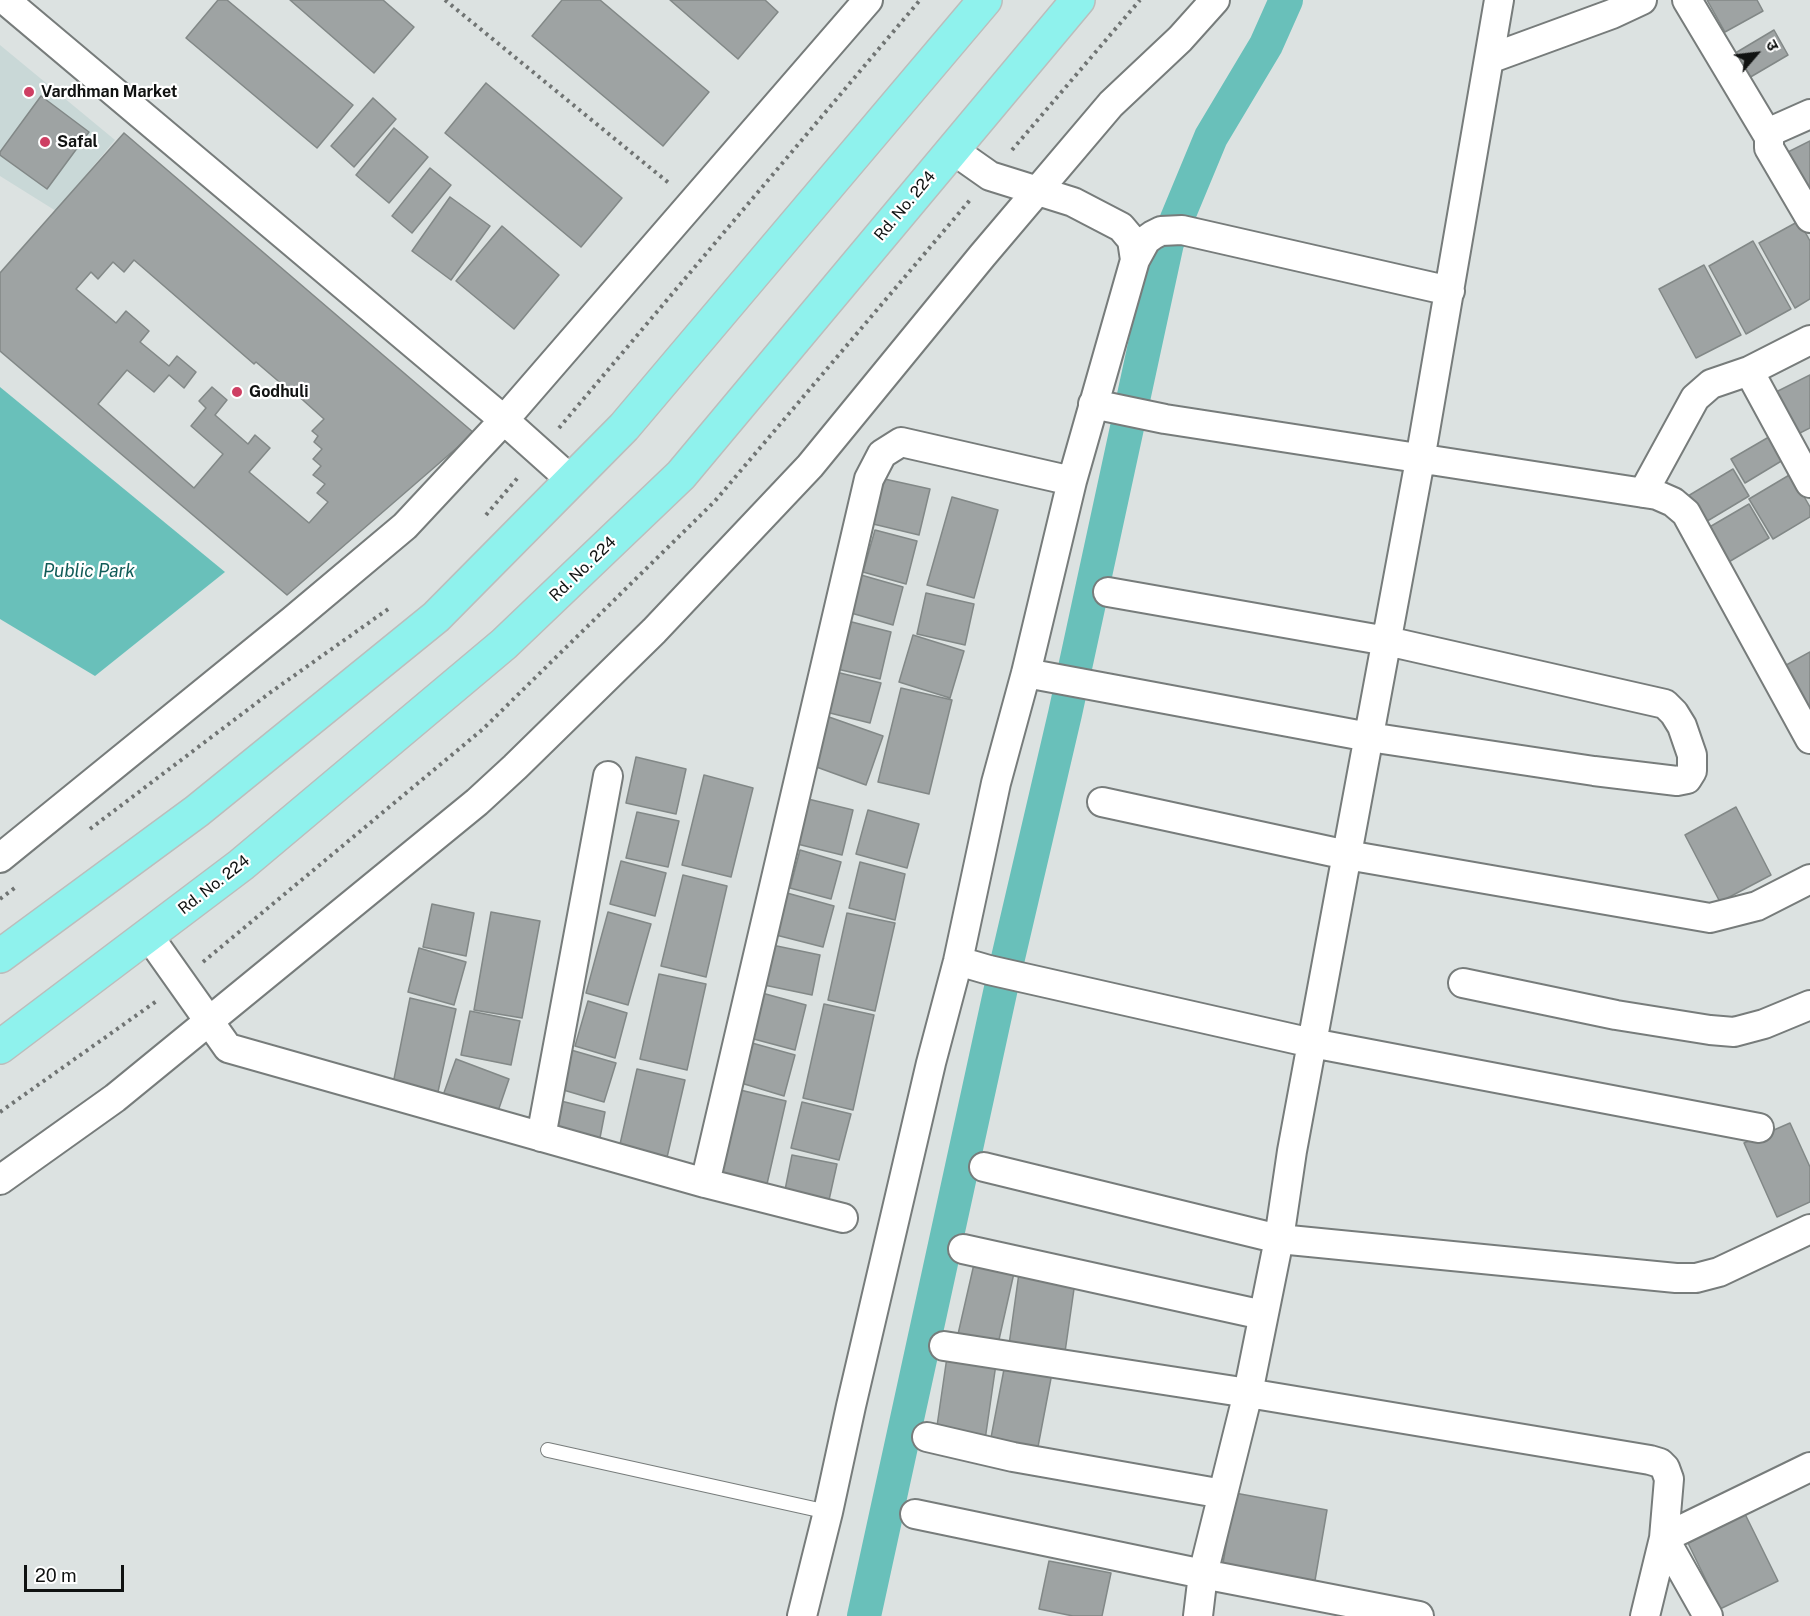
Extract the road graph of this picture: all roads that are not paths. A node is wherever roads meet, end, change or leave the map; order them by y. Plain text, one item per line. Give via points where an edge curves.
1 (5, 0) edge
2 (868, 0) edge
3 (985, 0) edge
4 (1078, 0) edge
5 (1215, 0) edge
6 (1499, 0) edge
7 (1642, 0) edge
8 (1687, 0) edge
9 (1489, 59) junction
10 (1810, 114) edge
11 (1768, 137) junction
12 (952, 150) junction
13 (1037, 191) junction
14 (1810, 218) edge
15 (1136, 260) junction
16 (1450, 291) junction
17 (1810, 340) edge
18 (1749, 371) junction
19 (1093, 404) junction
20 (504, 420) junction
21 (1420, 460) junction
22 (571, 480) junction
23 (1072, 481) junction
24 (1810, 483) edge
25 (1643, 493) junction
26 (1108, 592) dead end
27 (1387, 641) junction
28 (1026, 673) junction
29 (1370, 737) junction
30 (1810, 739) edge
31 (608, 776) dead end
32 (1102, 802) dead end
33 (1347, 855) junction
34 (0, 858) edge
35 (1810, 879) edge
36 (148, 935) junction
37 (0, 956) edge
38 (958, 961) junction
39 (1463, 983) dead end
40 (1810, 1005) edge
41 (207, 1021) junction
42 (1312, 1043) junction
43 (0, 1047) edge
44 (1759, 1128) dead end
45 (542, 1137) junction
46 (984, 1167) dead end
47 (0, 1180) edge
48 (705, 1183) junction
49 (843, 1218) dead end
50 (1810, 1229) edge
51 (1279, 1239) junction
52 (963, 1249) dead end
53 (1263, 1315) junction
54 (944, 1346) dead end
55 (1248, 1393) junction
56 (927, 1437) dead end
57 (548, 1450) dead end
58 (1810, 1467) edge
59 (1223, 1494) junction
60 (828, 1512) junction
61 (915, 1515) dead end
62 (1664, 1538) junction
63 (1203, 1574) junction
64 (802, 1616) edge
65 (1198, 1616) edge
66 (1419, 1616) edge
67 (1645, 1616) edge
68 (1708, 1616) edge

1 - 20 street
2 - 20 street
3 - 22 main road via 624,427
4 - 12 main road, Rd. No. 224
5 - 13 street via 1112,104
6 - 9 street
7 - 9 street
8 - 11 street
9 - 16 street
10 - 11 street via 1774,130
11 - 14 street via 1769,148
12 - 13 street via 990,176
12 - 36 main road, Rd. No. 224 via 681,474 504,644 241,865
13 - 15 street via 1073,202 1121,227 1132,240
13 - 41 street via 810,466 654,631 477,802
15 - 16 street via 1146,240 1171,231
15 - 19 street
16 - 21 street
17 - 18 street
18 - 24 street
18 - 25 street via 1711,384 1695,398
19 - 21 street
19 - 23 street
20 - 22 street
20 - 34 street via 405,526
21 - 25 street
21 - 27 street
22 - 37 main road via 436,617 196,811
23 - 28 street
23 - 48 street via 901,442 882,454 869,479
25 - 30 street via 1673,502 1686,513
26 - 27 street
27 - 29 street
27 - 29 street via 1665,704 1682,726 1692,755 1692,771 1687,778 1677,781
28 - 29 street
28 - 38 street via 996,783
29 - 33 street
31 - 45 street
32 - 33 street
33 - 35 street via 1710,918 1757,906
33 - 42 street
36 - 41 street
36 - 43 main road, Rd. No. 224
38 - 42 street
38 - 60 street via 914,1132
39 - 40 street via 1626,1017 1734,1032
41 - 45 street via 228,1048
41 - 47 street via 115,1098
42 - 44 street
42 - 51 street
45 - 48 street
46 - 51 street
48 - 49 street
50 - 51 street via 1719,1272 1696,1278
51 - 53 street
52 - 53 street
53 - 55 street
54 - 55 street
55 - 59 street
55 - 62 street via 1660,1463 1669,1479
56 - 59 street via 1013,1457
57 - 60 lane
58 - 62 street
59 - 63 street
60 - 64 street
61 - 63 street
62 - 67 street
62 - 68 street
63 - 65 street
63 - 66 street

